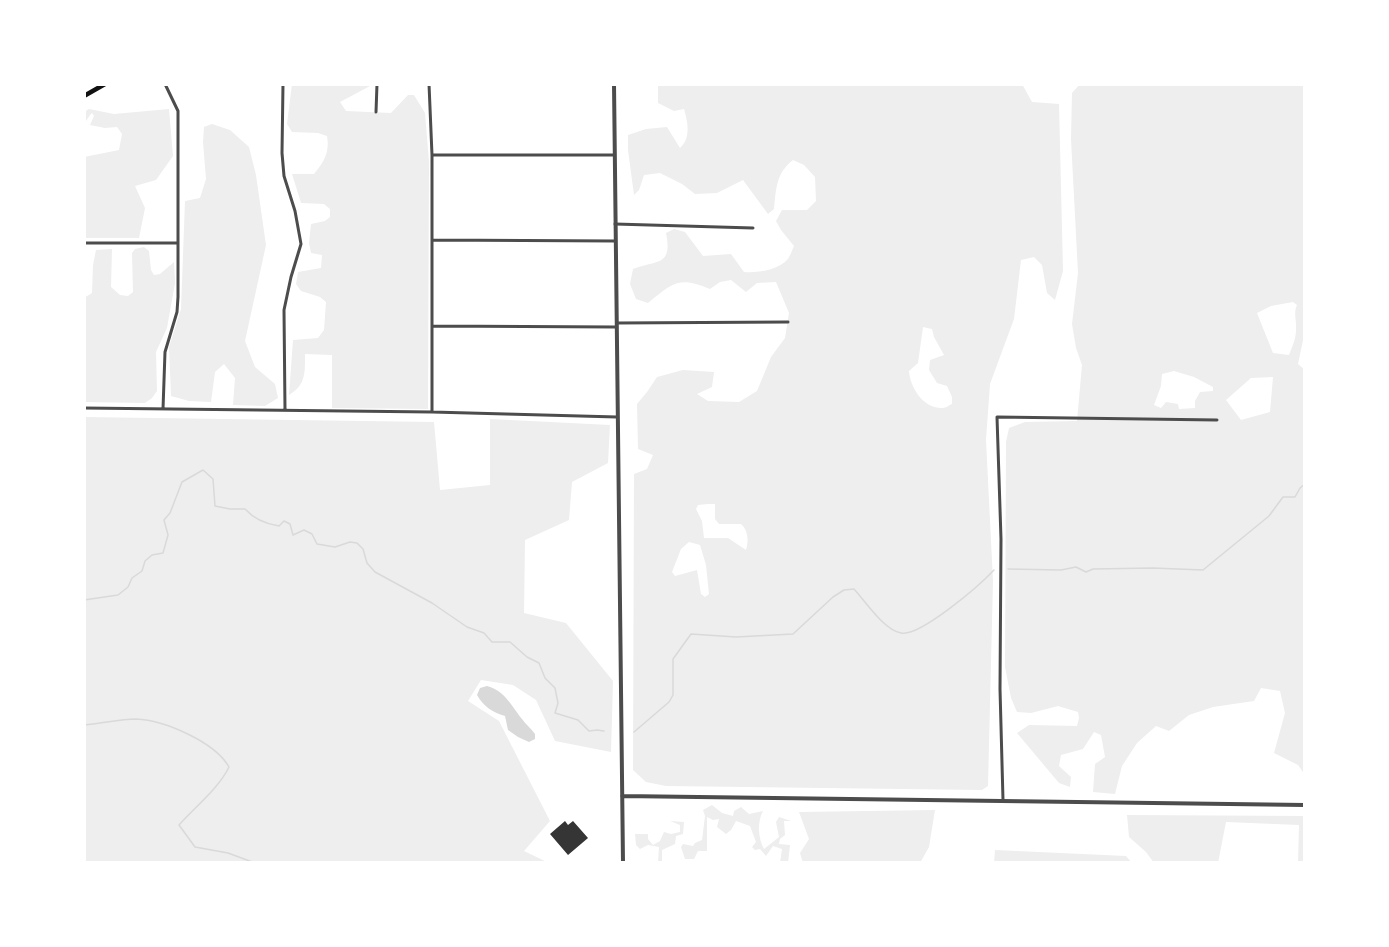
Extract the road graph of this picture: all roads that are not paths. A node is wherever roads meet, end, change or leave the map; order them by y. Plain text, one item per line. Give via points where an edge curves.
1 (105, 84) edge
2 (165, 84) edge
3 (283, 84) edge
4 (377, 84) edge
5 (429, 84) edge
6 (614, 84) edge
7 (84, 96) edge
8 (376, 112) dead end
9 (432, 155) junction
10 (614, 155) junction
11 (615, 224) junction
12 (753, 228) dead end
13 (432, 240) junction
14 (615, 241) junction
15 (84, 243) edge
16 (177, 243) junction
17 (788, 322) dead end
18 (615, 325) junction
19 (432, 326) junction
20 (84, 408) edge
21 (163, 409) junction
22 (285, 410) junction
23 (432, 412) junction
24 (617, 417) junction
25 (1217, 420) dead end
26 (622, 796) junction
27 (1003, 800) junction
28 (1305, 805) edge
29 (623, 863) edge

1 - 7 main road
2 - 16 street via 178,111
3 - 22 street via 284,176 301,244 284,310
4 - 8 street
5 - 9 street
6 - 10 street
9 - 10 street
9 - 13 street
10 - 11 street
11 - 12 street
11 - 14 street
13 - 14 street
13 - 19 street
14 - 18 street
15 - 16 street
16 - 21 street via 177,305 165,352
17 - 18 street
18 - 19 street
18 - 24 street
19 - 23 street
20 - 21 street
21 - 22 street
22 - 23 street
23 - 24 street
24 - 26 street
25 - 27 street via 997,417
26 - 27 street
26 - 29 street
27 - 28 street

